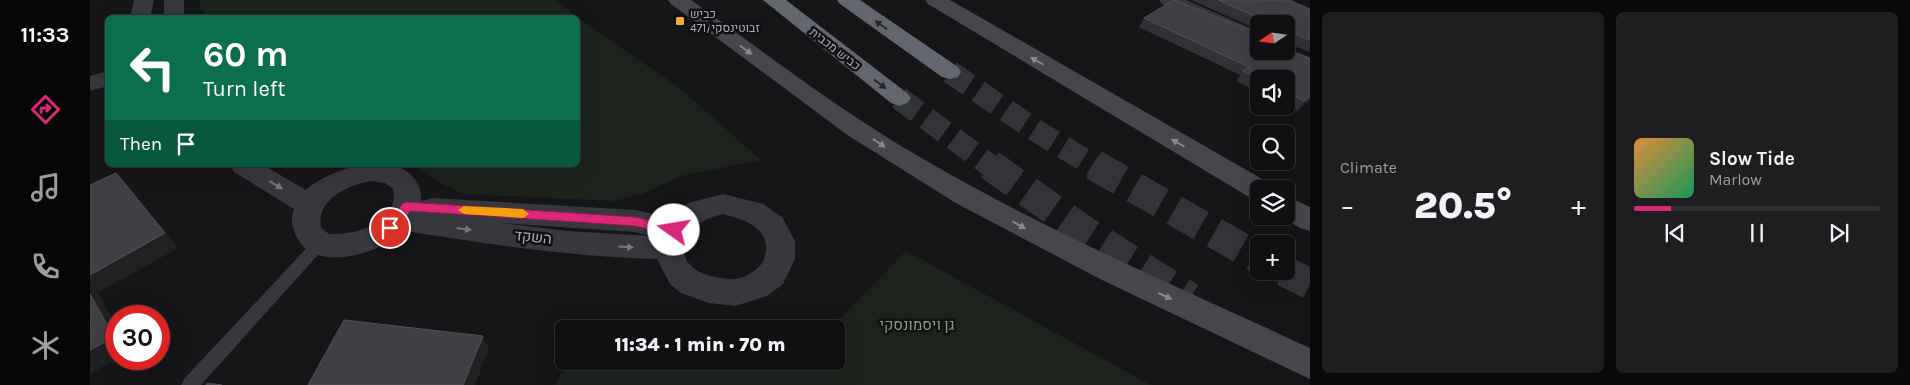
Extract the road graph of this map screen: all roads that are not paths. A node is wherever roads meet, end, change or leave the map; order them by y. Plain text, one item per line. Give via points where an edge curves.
1 (144, 0) edge
2 (174, 0) edge
3 (678, 0) edge
4 (773, 0) edge
5 (847, 0) edge
6 (935, 0) edge
7 (1169, 0) edge
8 (141, 15) edge
9 (174, 15) edge
10 (1250, 36) edge
11 (950, 72) tunnel mouth
12 (105, 79) edge
13 (90, 84) edge
14 (899, 98) tunnel mouth
15 (246, 167) edge
16 (341, 170) edge
17 (1250, 185) edge
18 (309, 204) junction
19 (1295, 211) edge
20 (403, 212) junction
21 (1310, 220) edge
22 (671, 239) dead end
23 (320, 243) junction
24 (1310, 364) edge
25 (190, 385) edge

1 - 8 street
2 - 9 street
3 -> 24 main road via 808,95 915,166 1099,266
4 -> 14 highway, כביש מכבית
11 -> 5 highway
17 -> 6 main road
7 - 10 street
12 - 13 street
15 -> 18 street
16 - 18 street via 336,182
16 - 20 street via 385,173 398,178 408,194
18 - 23 street via 304,218 306,229
19 - 21 main road
20 - 22 street, השקד via 512,235 629,248
20 - 23 street via 390,228 374,238 336,246
23 - 25 lane

